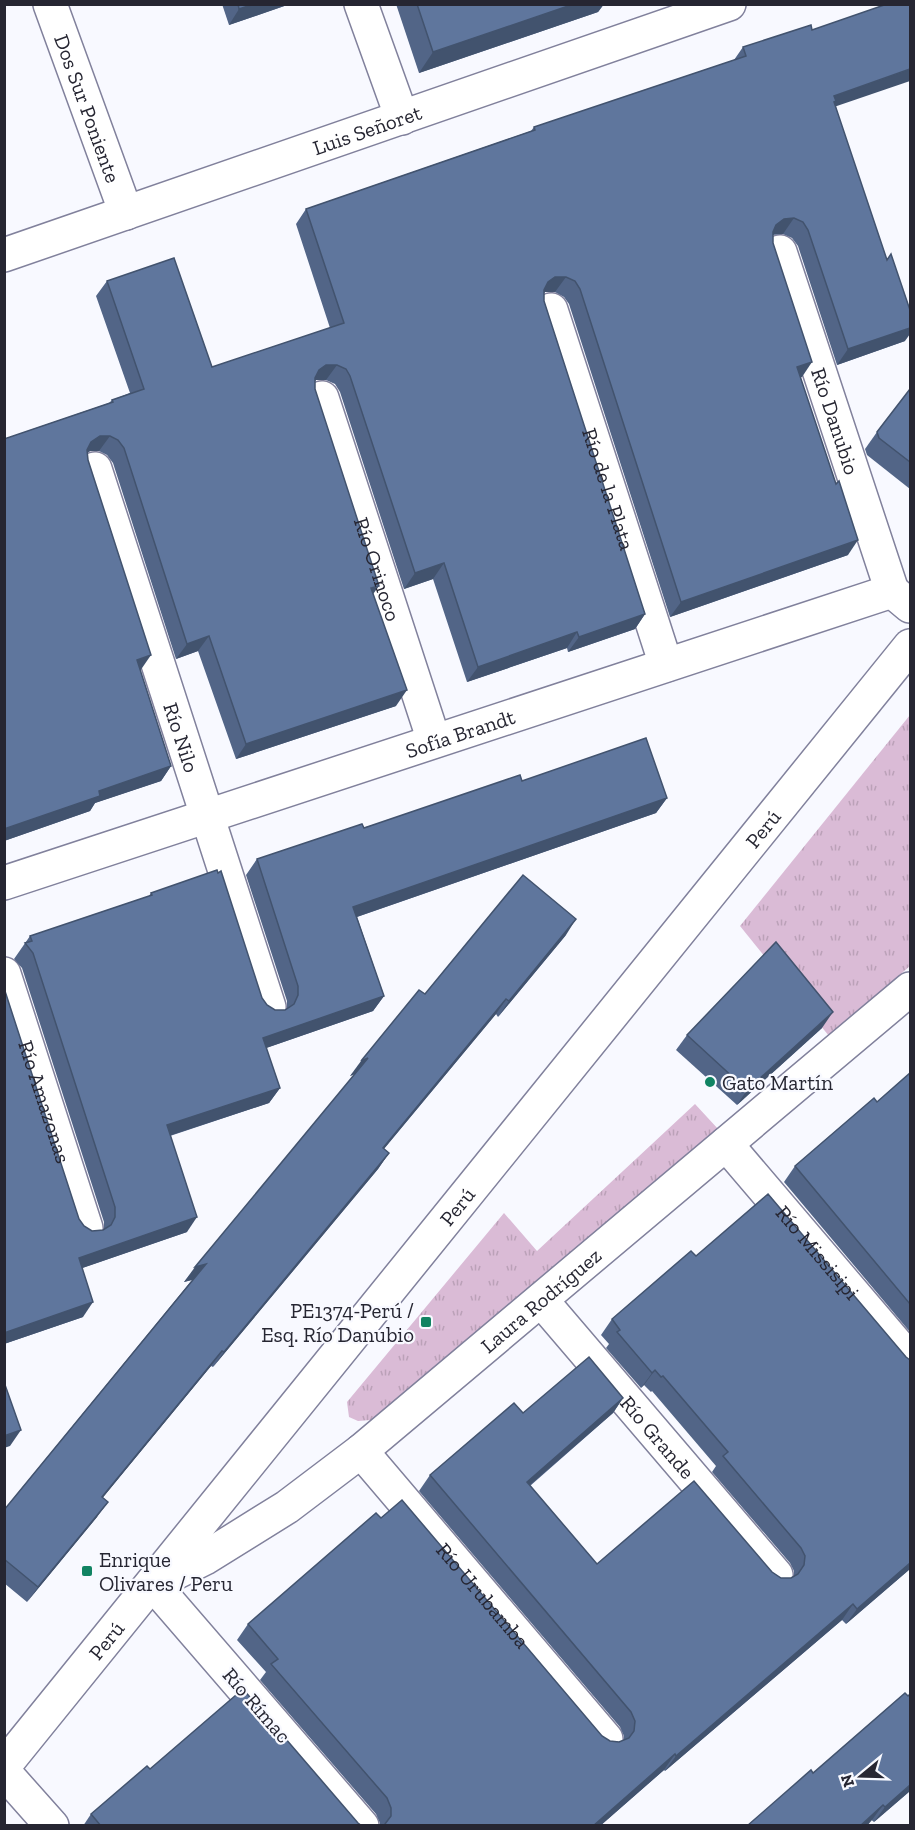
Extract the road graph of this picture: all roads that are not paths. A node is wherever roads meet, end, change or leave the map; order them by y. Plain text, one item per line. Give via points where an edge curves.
1 (50, 4) edge
2 (361, 4) edge
3 (729, 4) edge
4 (657, 16) edge
5 (402, 118) junction
6 (126, 213) junction
7 (780, 252) dead end
8 (4, 255) edge
9 (551, 310) dead end
10 (322, 398) dead end
11 (95, 469) dead end
12 (901, 598) edge
13 (910, 646) edge
14 (666, 665) junction
15 (434, 741) junction
16 (208, 816) junction
17 (4, 883) edge
18 (4, 974) edge
19 (909, 992) edge
20 (269, 1007) edge
21 (726, 1144) junction
22 (86, 1228) edge
23 (541, 1300) junction
24 (910, 1360) edge
25 (361, 1451) junction
26 (776, 1575) edge
27 (153, 1584) junction
28 (606, 1740) edge
29 (4, 1766) edge
30 (4, 1772) edge
31 (52, 1826) edge
32 (362, 1826) edge

1 - 6 street, Dos Sur Poniente
2 - 5 street
3 - 4 street, Luis Señoret
4 - 5 street, Luis Señoret
5 - 6 street, Luis Señoret
6 - 8 street, Luis Señoret
7 - 12 street, Río Danubio
9 - 14 street, Río de la Plata
10 - 15 street, Río Orinoco
11 - 16 street, Río Nilo
12 - 14 street, Sofía Brandt
13 - 27 street, Perú
14 - 15 street, Sofía Brandt
15 - 16 street, Sofía Brandt
16 - 17 street, Sofía Brandt
16 - 20 street, Río Nilo
18 - 22 street, Río Amazonas
19 - 21 street, Laura Rodríguez
21 - 23 street, Laura Rodríguez
21 - 24 street, Río Missisipi
23 - 25 street, Laura Rodríguez
23 - 26 street, Río Grande
25 - 27 street, Laura Rodríguez via 278,1512 205,1558
25 - 28 street, Río Urubamba
27 - 29 street, Perú
27 - 32 street, Río Rímac
30 - 31 street

